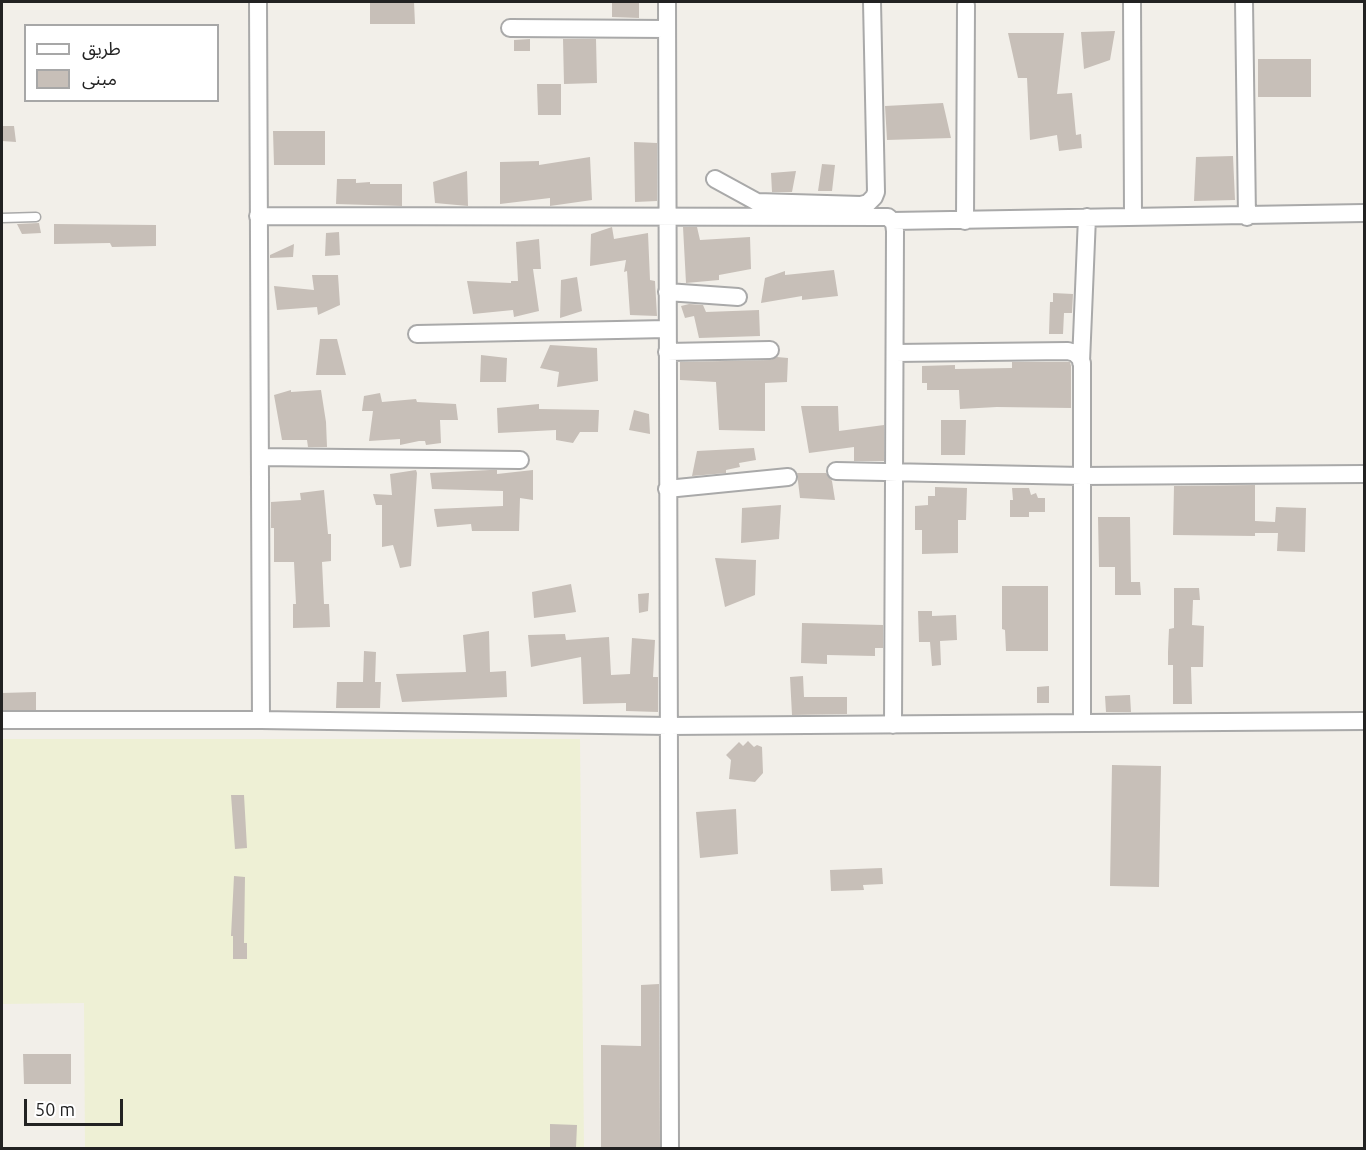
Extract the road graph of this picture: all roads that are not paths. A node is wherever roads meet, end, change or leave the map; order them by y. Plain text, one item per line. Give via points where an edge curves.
1 (258, 2) edge
2 (666, 2) edge
3 (872, 2) edge
4 (1132, 2) edge
5 (1244, 2) edge
6 (966, 5) dead end
7 (510, 28) dead end
8 (666, 28) junction
9 (715, 179) dead end
10 (1365, 213) edge
11 (258, 216) junction
12 (1133, 216) junction
13 (36, 217) dead end
14 (666, 217) junction
15 (1087, 217) junction
16 (1247, 217) junction
17 (2, 218) edge
18 (892, 221) junction
19 (965, 221) junction
20 (667, 292) junction
21 (738, 297) dead end
22 (667, 329) junction
23 (417, 334) dead end
24 (770, 350) dead end
25 (667, 352) junction
26 (895, 353) junction
27 (1081, 362) junction
28 (260, 457) junction
29 (520, 460) dead end
30 (836, 471) dead end
31 (894, 471) junction
32 (1365, 474) edge
33 (1082, 476) junction
34 (788, 477) dead end
35 (667, 489) junction
36 (2, 720) edge
37 (261, 720) junction
38 (1365, 721) edge
39 (1082, 723) junction
40 (893, 725) junction
41 (668, 726) junction
42 (670, 1149) edge

1 - 11 street
2 - 8 street
3 - 9 street via 874,197 861,206 757,202
4 - 12 street
5 - 16 street
6 - 19 street
7 - 8 street
8 - 14 street
10 - 16 street
11 - 14 street
11 - 28 street
12 - 15 street
12 - 16 street
13 - 17 lane
14 - 18 street via 879,216
14 - 20 street
15 - 19 street
15 - 27 street
18 - 19 street
18 - 26 street
20 - 21 street
20 - 22 street
22 - 23 street
22 - 25 street
24 - 25 street
25 - 35 street
26 - 27 street via 1068,351
26 - 31 street
27 - 33 street
28 - 29 street
28 - 37 street
30 - 31 street
31 - 33 street
31 - 40 street
32 - 33 street
33 - 39 street
34 - 35 street
35 - 41 street
36 - 37 street
37 - 41 street
38 - 39 street
39 - 40 street
40 - 41 street
41 - 42 street

